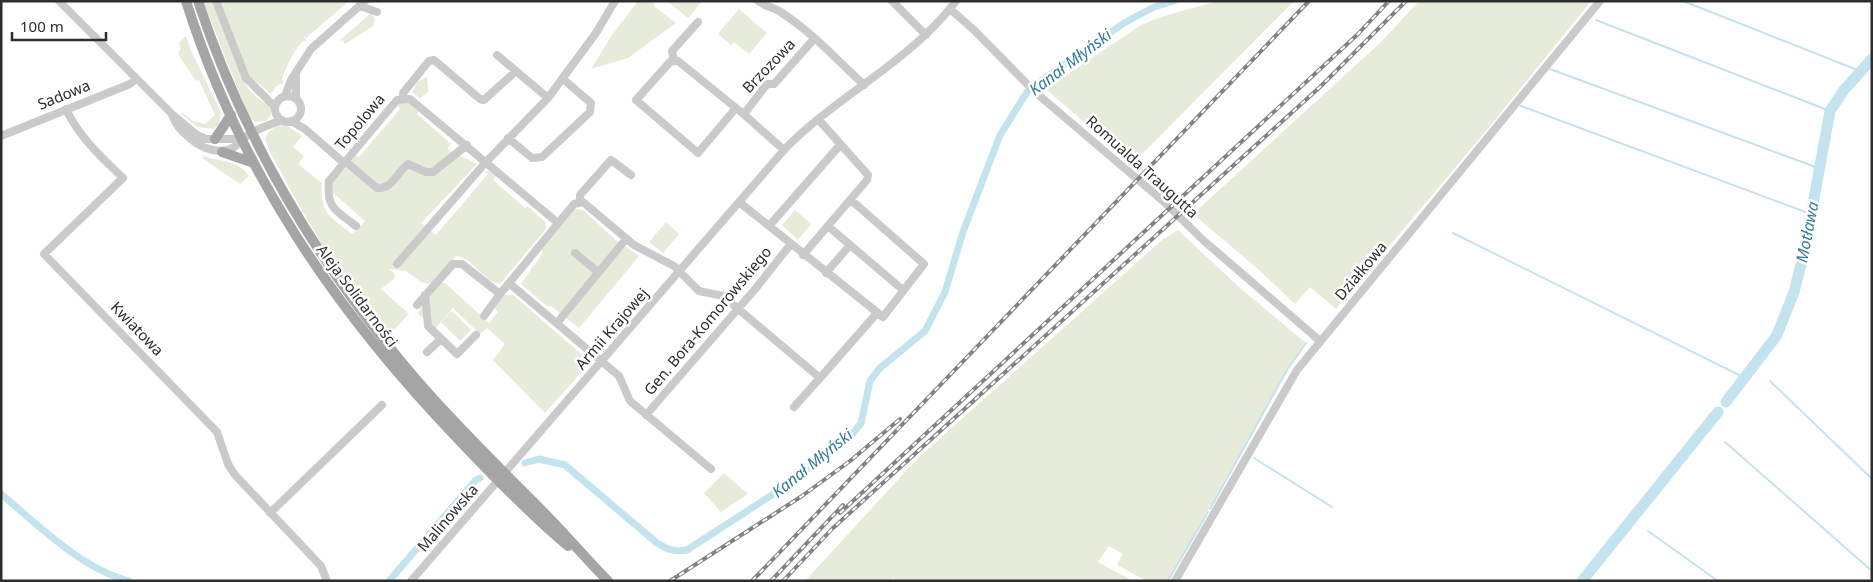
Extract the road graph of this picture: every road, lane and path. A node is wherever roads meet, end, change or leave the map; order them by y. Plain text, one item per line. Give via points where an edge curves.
1 (59, 1) edge
2 (186, 1) edge
3 (198, 1) edge
4 (216, 1) edge
5 (615, 1) edge
6 (758, 1) edge
7 (892, 1) edge
8 (956, 1) edge
9 (1600, 1) edge
10 (362, 4) edge
11 (950, 9) junction
12 (377, 12) dead end
13 (698, 22) dead end
14 (926, 36) junction
15 (814, 39) junction
16 (497, 55) dead end
17 (674, 61) junction
18 (516, 71) junction
19 (296, 74) junction
20 (136, 79) junction
21 (563, 79) junction
22 (864, 85) junction
23 (403, 98) junction
24 (548, 98) junction
25 (296, 99) junction
26 (279, 104) junction
27 (736, 108) junction
28 (66, 109) junction
29 (172, 114) junction
30 (744, 114) junction
31 (231, 115) junction
32 (294, 119) junction
33 (818, 119) junction
34 (282, 120) junction
35 (268, 126) junction
36 (252, 134) junction
37 (1, 136) edge
38 (508, 138) junction
39 (215, 139) junction
40 (242, 139) junction
41 (840, 145) junction
42 (467, 146) junction
43 (784, 150) junction
44 (222, 152) junction
45 (254, 162) junction
46 (344, 162) junction
47 (486, 162) junction
48 (631, 175) dead end
49 (851, 200) junction
50 (580, 202) junction
51 (739, 202) junction
52 (558, 223) junction
53 (356, 226) dead end
54 (769, 226) junction
55 (829, 227) junction
56 (626, 239) junction
57 (790, 245) junction
58 (850, 245) junction
59 (575, 253) dead end
60 (803, 255) junction
61 (397, 264) dead end
62 (598, 272) junction
63 (679, 272) junction
64 (826, 273) junction
65 (509, 283) junction
66 (903, 290) junction
67 (500, 294) junction
68 (425, 295) junction
69 (417, 305) dead end
70 (738, 309) junction
71 (876, 313) junction
72 (487, 318) dead end
73 (557, 323) junction
74 (476, 335) dead end
75 (441, 339) junction
76 (1319, 340) junction
77 (427, 352) dead end
78 (602, 361) junction
79 (820, 378) junction
80 (382, 405) dead end
81 (794, 407) dead end
82 (646, 414) junction
83 (711, 469) dead end
84 (500, 476) junction
85 (270, 513) junction
86 (327, 581) edge
87 (411, 581) edge
88 (608, 581) edge
89 (1175, 581) edge

1 - 20 street
2 - 31 main road, Aleja Solidarności
3 - 36 main road, Aleja Solidarności via 212,43
4 - 26 street via 246,78 262,94
5 - 21 street
6 - 15 street, Brzozowa via 777,10
7 - 14 street
8 - 11 street, Armii Krajowej
9 - 76 street, Działkowa
10 - 12 street
10 - 19 street via 311,49
11 - 14 street, Armii Krajowej
11 - 76 street, Romualda Traugutta via 1034,92 1163,200 1203,240
13 - 17 street via 672,51
14 - 22 street, Armii Krajowej
15 - 22 street, Brzozowa
15 - 30 street, Brzozowa via 774,84 767,84
16 - 18 street
17 - 27 street
17 - 27 street via 636,100 693,150 698,153
18 - 23 street via 484,100 480,100 434,60 429,61 403,93
18 - 24 street
19 - 25 street
19 - 26 street
20 - 28 street, Sadowa
20 - 29 street
21 - 24 street
21 - 38 street via 591,104 590,112 542,157 532,158
22 - 33 street, Armii Krajowej
23 - 42 street, Topolowa via 410,99
23 - 46 street, Topolowa via 397,100
24 - 38 street
25 - 26 street
25 - 32 street via 300,110
26 - 34 street
26 - 35 street
27 - 30 street
28 - 37 street, Sadowa
28 - 85 street, Kwiatowa via 81,136 123,178 44,254 217,432 230,469
29 - 39 street via 197,135
29 - 44 street via 176,124 194,142
30 - 43 street
31 - 39 main road
31 - 40 main road, Aleja Solidarności
32 - 34 street
32 - 46 street, Topolowa
33 - 41 street
33 - 43 street, Armii Krajowej
34 - 35 street
35 - 36 street
36 - 40 street
36 - 84 main road, Aleja Solidarności via 313,241 349,294 387,345
38 - 47 street
39 - 40 street
40 - 44 street via 236,146
40 - 45 main road, Aleja Solidarności
41 - 49 street via 868,175
41 - 54 street
42 - 46 street via 432,172 408,164 382,189
42 - 47 street, Topolowa
43 - 51 street, Armii Krajowej
44 - 45 main road
45 - 84 main road, Aleja Solidarności via 301,245 352,319 427,407
46 - 53 street via 329,182 327,197 330,205
47 - 52 street, Topolowa
47 - 61 street
48 - 50 street via 611,160 580,195
49 - 55 street
49 - 66 street via 924,264
50 - 52 street via 574,204
50 - 56 street
51 - 54 street
51 - 63 street, Armii Krajowej
52 - 65 street
54 - 57 street
55 - 58 street
55 - 60 street
56 - 62 street
56 - 63 street
57 - 60 street
57 - 70 street, Gen. Bora-Komorowskiego
58 - 64 street
58 - 66 street
59 - 62 street
60 - 64 street
62 - 73 street
63 - 70 street via 699,291 723,296
63 - 78 street, Armii Krajowej
64 - 71 street
65 - 67 street
65 - 73 street
66 - 71 street via 883,318
67 - 68 street via 462,264 453,264
67 - 72 street via 489,308
68 - 69 street
68 - 75 street via 428,326
70 - 79 street
70 - 82 street, Gen. Bora-Komorowskiego
71 - 79 street
73 - 78 street
74 - 75 street via 457,354
75 - 77 street
76 - 89 street, Działkowa via 1297,370
78 - 82 street via 619,376 630,401
78 - 84 street, Armii Krajowej
79 - 81 street
80 - 85 street
82 - 83 street
84 - 87 street, Malinowska
84 - 88 main road, Aleja Solidarności
85 - 86 street, Kwiatowa via 321,566

